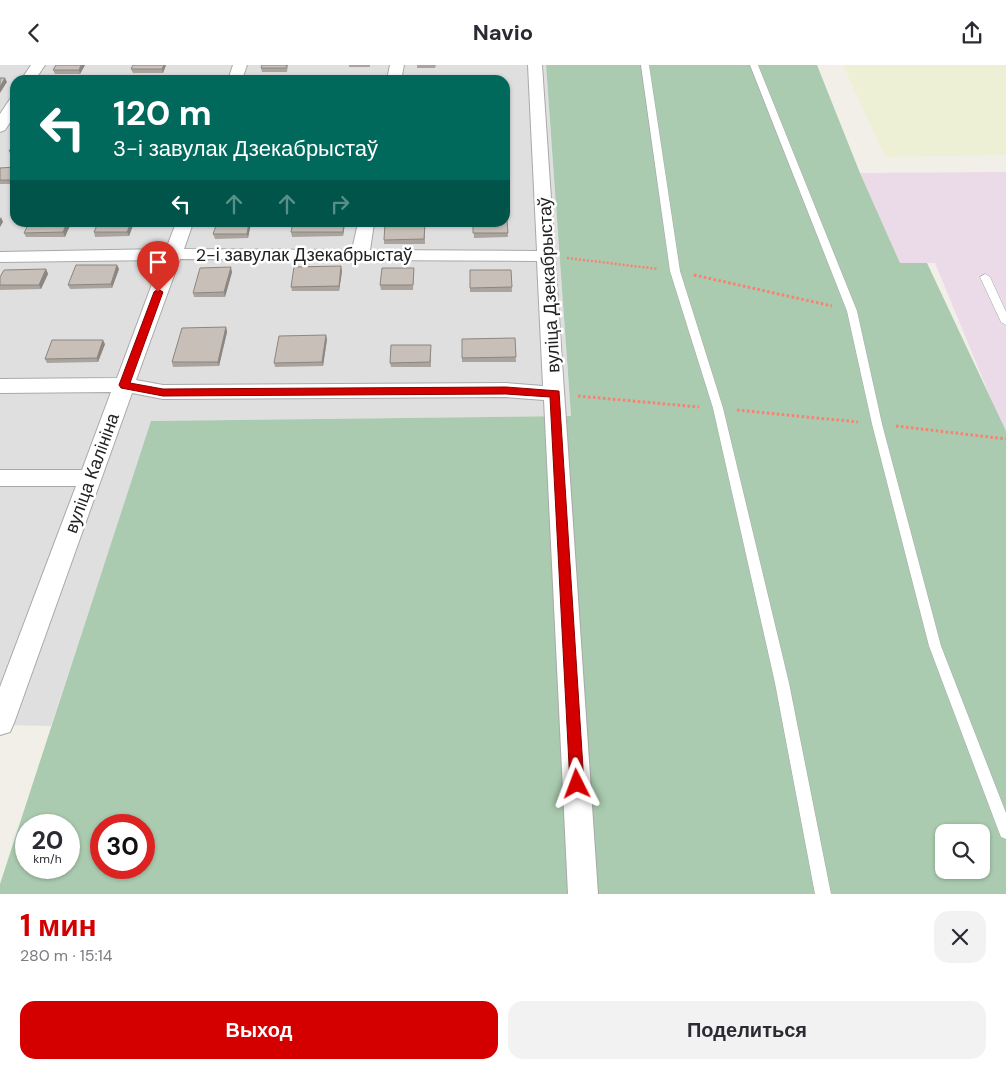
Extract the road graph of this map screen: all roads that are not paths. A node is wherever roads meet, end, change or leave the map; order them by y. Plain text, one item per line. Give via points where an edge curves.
1 (535, 65) edge
2 (645, 65) edge
3 (754, 65) edge
4 (10, 110) edge
5 (0, 127) edge
6 (182, 227) edge
7 (365, 227) edge
8 (172, 254) junction
9 (360, 256) junction
10 (547, 256) junction
11 (0, 257) edge
12 (985, 277) dead end
13 (1006, 322) edge
14 (124, 385) junction
15 (0, 386) edge
16 (555, 394) junction
17 (0, 478) edge
18 (90, 478) junction
19 (2, 714) edge
20 (1006, 833) edge
21 (584, 894) edge
22 (823, 894) edge

1 - 10 street, вуліца Дзекабрыстаў
2 - 22 lane via 675,271 718,408 782,683
3 - 20 lane via 852,311 877,424 935,646
4 - 5 street
6 - 8 street, вуліца Калініна
7 - 9 street
8 - 9 street, 2-і завулак Дзекабрыстаў
8 - 11 street, 2-і завулак Дзекабрыстаў
8 - 14 street, вуліца Калініна
9 - 10 street, 2-і завулак Дзекабрыстаў
10 - 16 street, вуліца Дзекабрыстаў
12 - 13 lane
14 - 15 street
14 - 16 street via 163,392 506,390
14 - 18 street, вуліца Калініна
16 - 21 street, вуліца Дзекабрыстаў
17 - 18 street
18 - 19 street, вуліца Калініна

